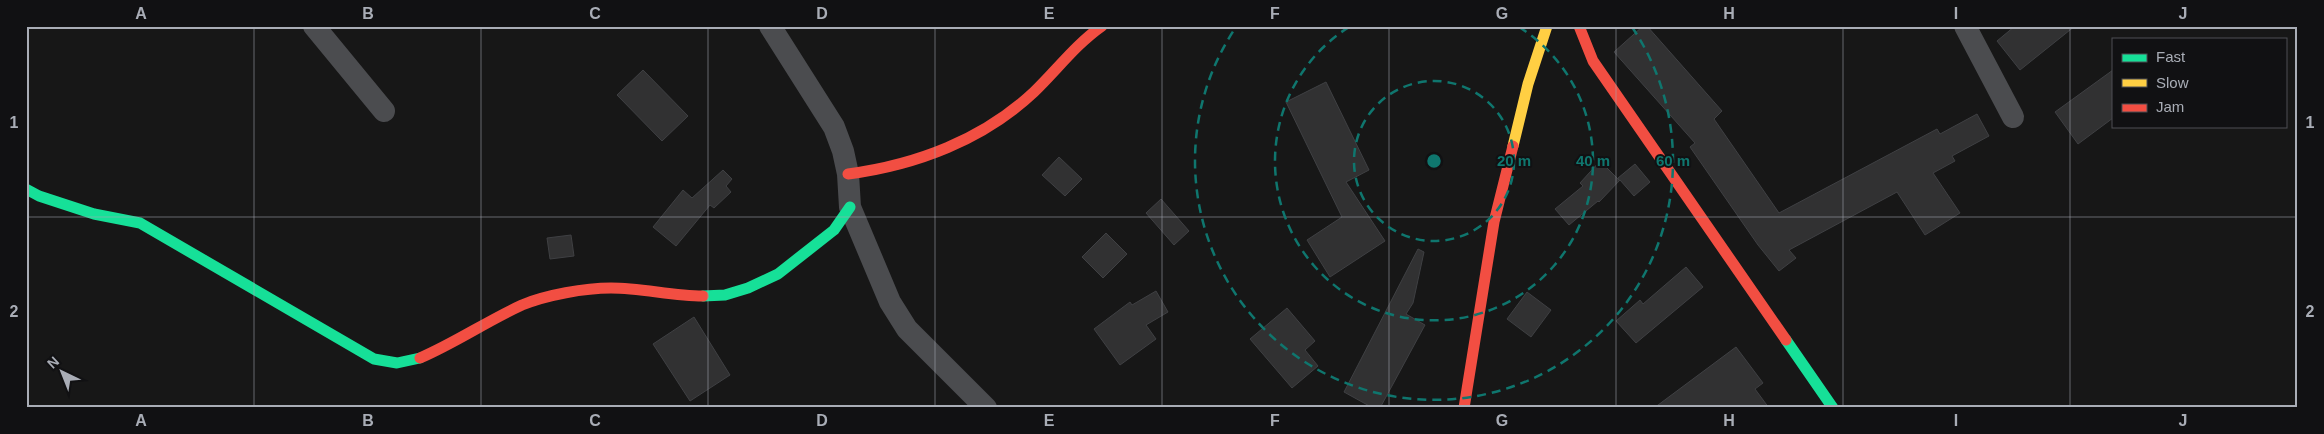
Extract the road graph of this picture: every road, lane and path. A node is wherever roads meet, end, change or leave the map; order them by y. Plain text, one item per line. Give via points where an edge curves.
1 (314, 26) edge
2 (770, 26) edge
3 (1102, 26) edge
4 (1547, 26) edge
5 (1579, 26) edge
6 (1966, 26) edge
7 (384, 111) dead end
8 (2013, 117) dead end
9 (848, 174) junction
10 (26, 189) edge
11 (850, 207) junction
12 (986, 408) edge
13 (1464, 408) edge
14 (1833, 408) edge

1 - 7 street
2 - 9 street via 834,127
3 - 9 street via 1085,37 1033,92 1000,120 949,148 874,172
4 - 13 street via 1528,84 1494,222
5 - 14 street via 1593,61
6 - 8 street
9 - 11 street
10 - 11 street via 94,214 140,223 374,359 397,363 447,346 522,305 555,295 611,288 687,296 725,295 748,288 778,274 810,250 834,230
11 - 12 street via 890,302 907,329

